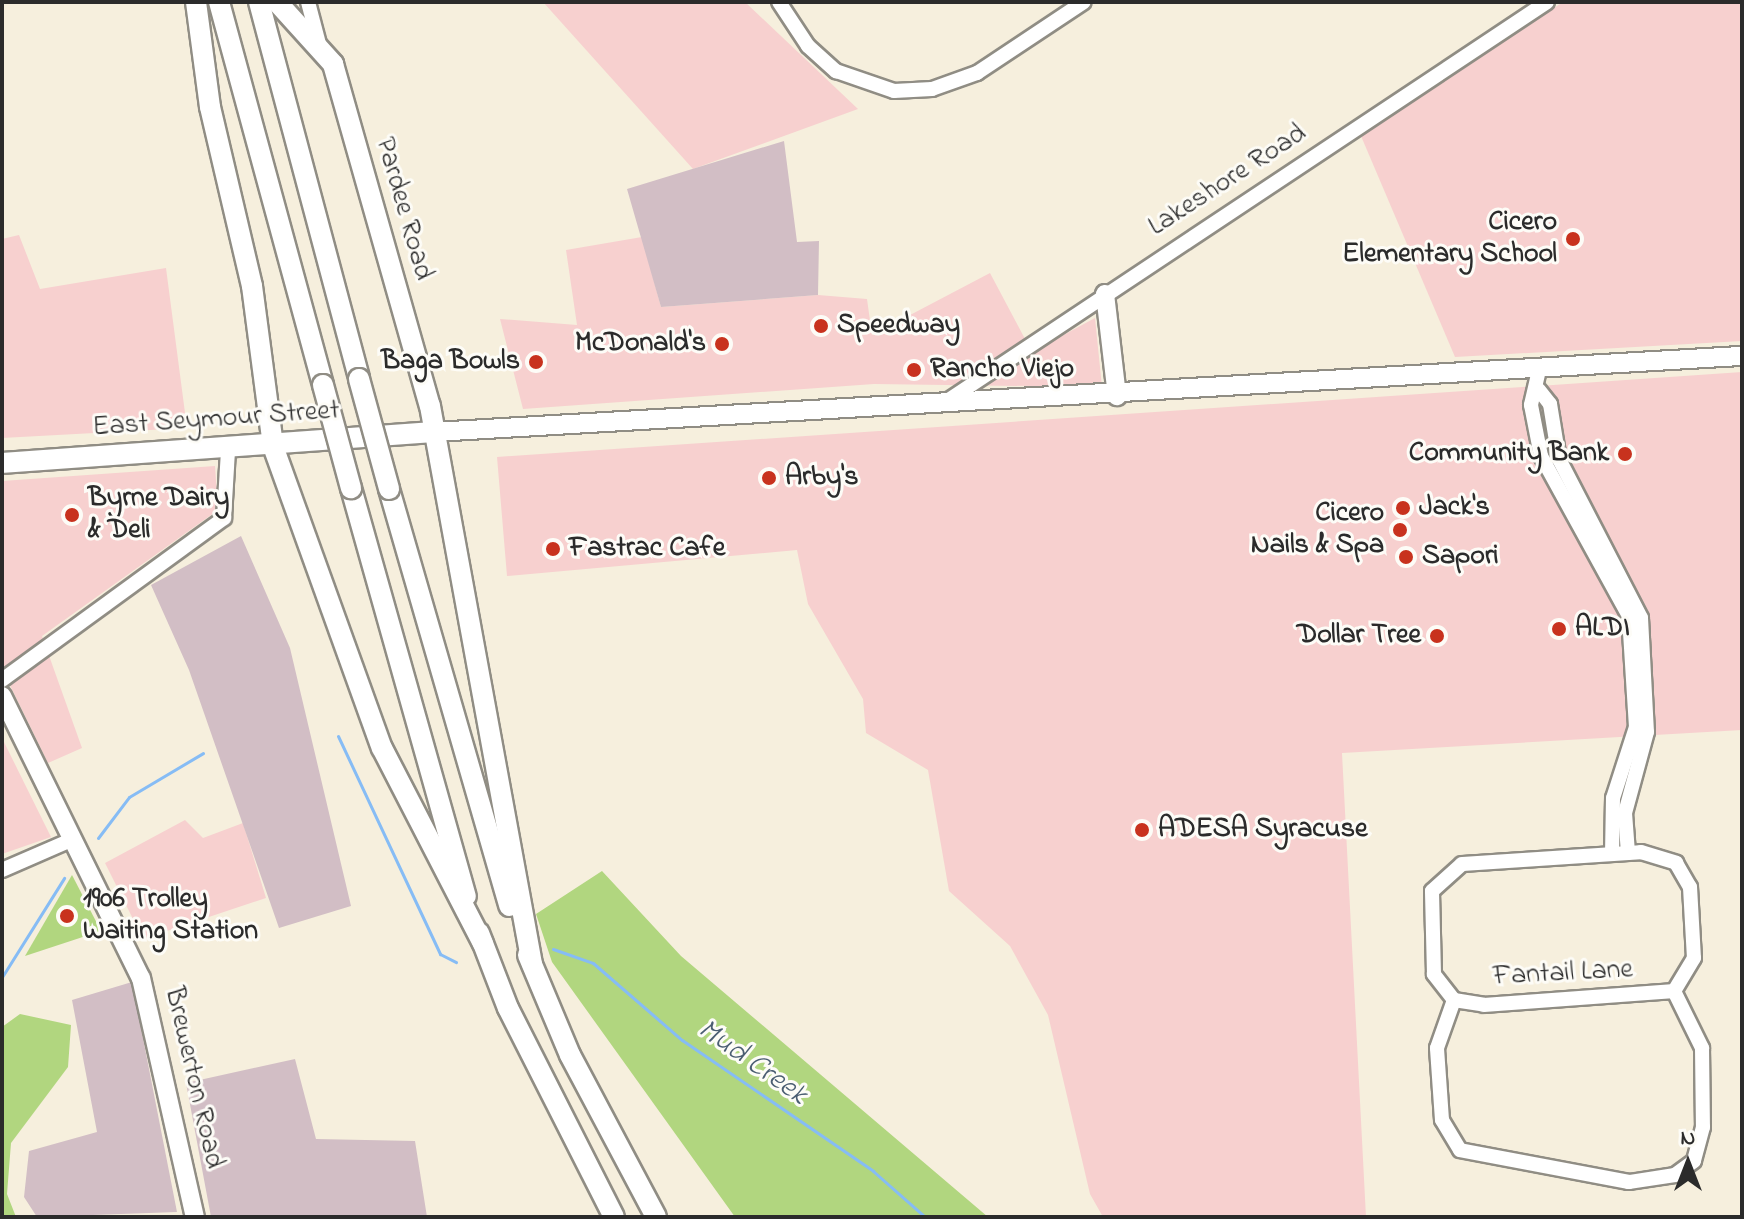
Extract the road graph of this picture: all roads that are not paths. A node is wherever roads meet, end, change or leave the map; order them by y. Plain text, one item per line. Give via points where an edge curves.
1 (196, 2) edge
2 (219, 2) edge
3 (259, 2) edge
4 (308, 2) edge
5 (316, 2) edge
6 (779, 2) edge
7 (1084, 2) edge
8 (1547, 2) edge
9 (287, 4) edge
10 (326, 56) junction
11 (1105, 294) junction
12 (1742, 356) edge
13 (1539, 370) junction
14 (1117, 396) junction
15 (940, 406) junction
16 (430, 432) junction
17 (273, 446) junction
18 (228, 450) junction
19 (2, 463) edge
20 (2, 680) edge
21 (2, 696) edge
22 (71, 840) junction
23 (1620, 854) junction
24 (2, 870) edge
25 (483, 944) junction
26 (532, 964) junction
27 (1674, 991) junction
28 (1454, 1000) junction
29 (195, 1217) edge
30 (614, 1217) edge
31 (656, 1217) edge

1 - 17 highway via 210,107 252,286
2 - 25 highway, bridge via 351,488
3 - 26 highway, bridge via 478,814
4 - 10 street, Pardee Road
5 - 10 street, Pardee Road
6 - 7 street via 808,46 836,71 894,91 932,89 977,73
8 - 11 street, Lakeshore Road
9 - 10 highway
10 - 16 highway, Pardee Road
11 - 14 main road
11 - 15 street, Lakeshore Road
12 - 13 main road
13 - 14 main road
13 - 23 street via 1539,390 1550,404 1559,459 1641,618 1647,732
14 - 15 main road
15 - 16 main road
16 - 17 highway, East Seymour Street
16 - 26 highway, Pardee Road
17 - 18 highway, East Seymour Street
17 - 25 highway via 382,748
18 - 19 highway, East Seymour Street
18 - 20 street via 224,518
21 - 22 main road, Brewerton Road
22 - 24 street
22 - 29 main road, Brewerton Road via 145,991
23 - 27 street via 1664,857 1687,877 1694,958
23 - 28 street via 1449,868 1432,891 1429,920 1434,974
25 - 30 highway
26 - 31 highway via 570,1055
27 - 28 street, Fantail Lane via 1484,1005
27 - 28 street via 1702,1048 1702,1144 1675,1175 1651,1182 1597,1179 1460,1150 1442,1120 1437,1069

